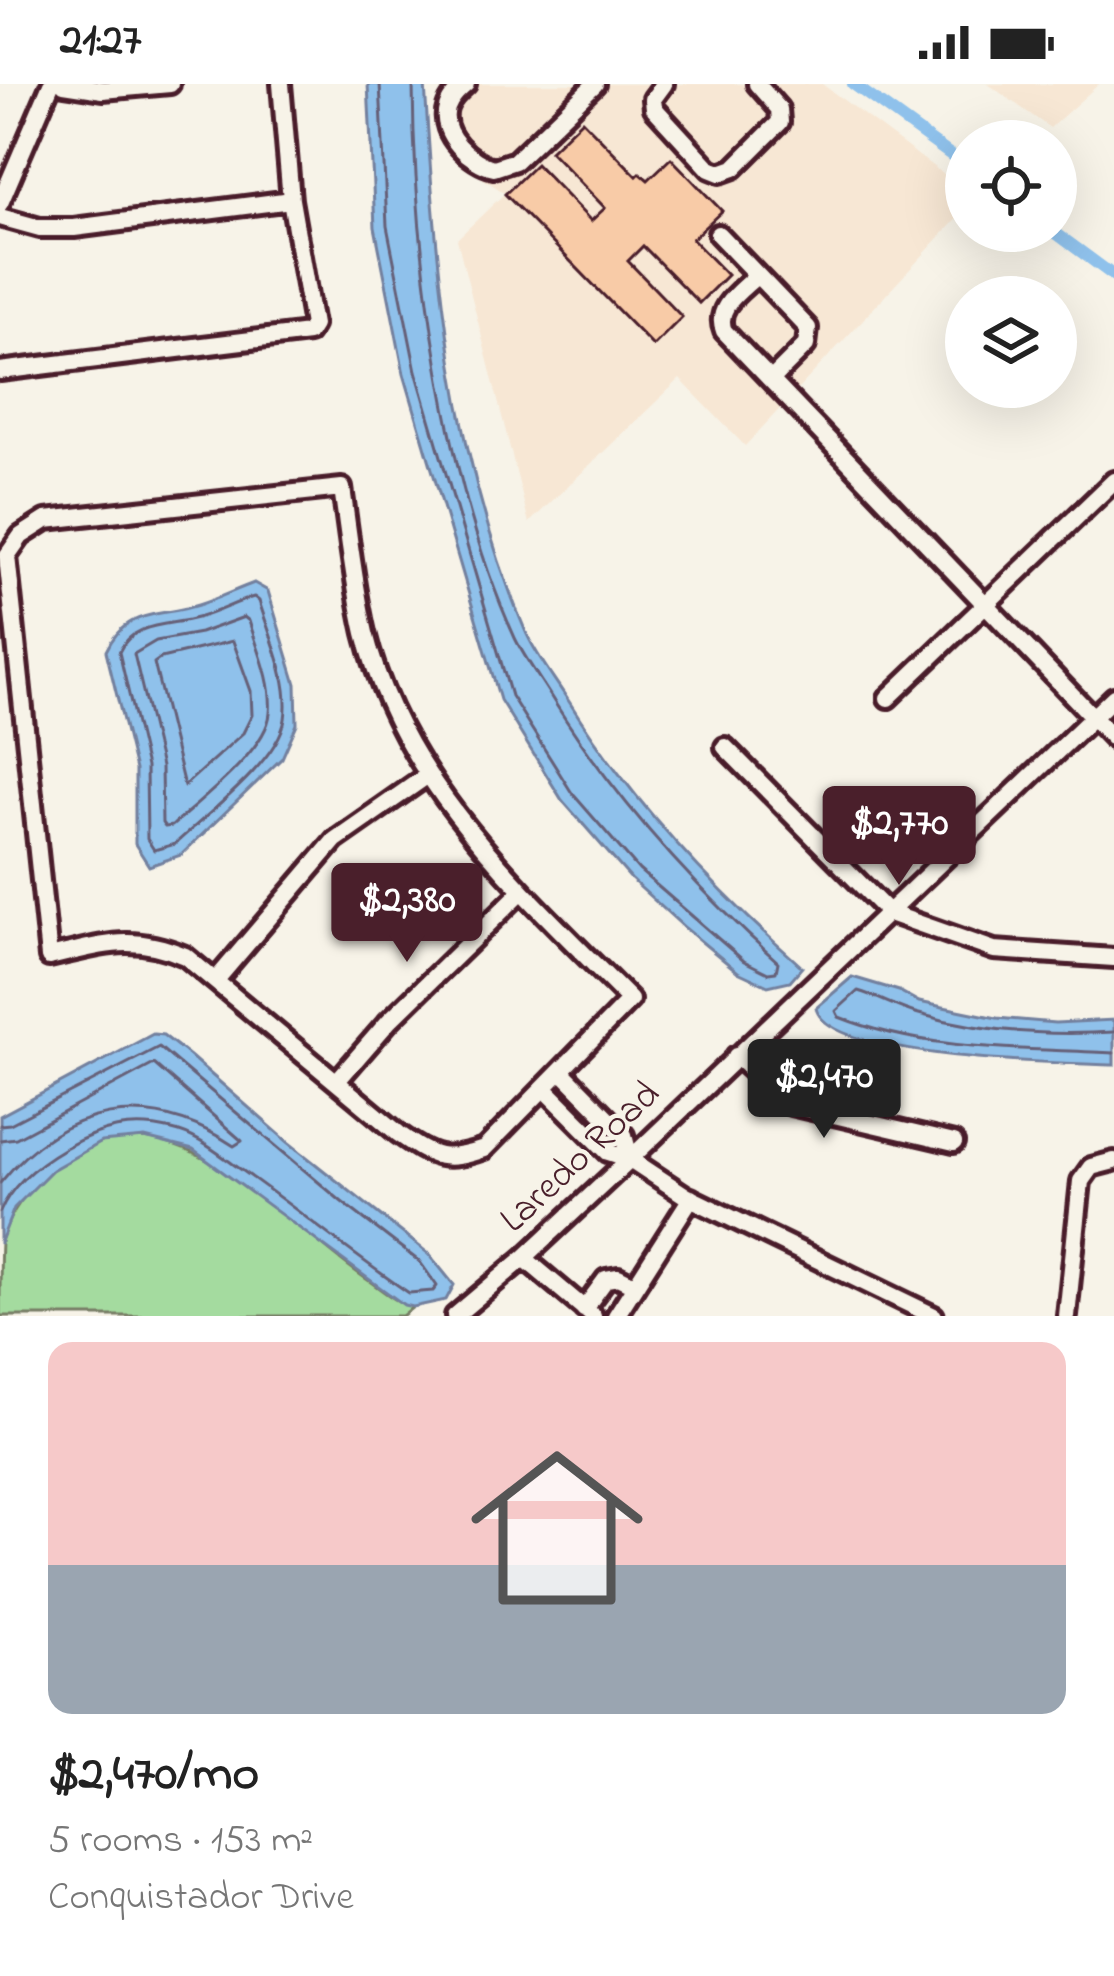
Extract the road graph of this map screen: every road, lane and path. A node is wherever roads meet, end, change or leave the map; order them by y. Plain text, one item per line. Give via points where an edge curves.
1 (51, 84) edge
2 (64, 84) edge
3 (170, 84) edge
4 (281, 84) edge
5 (466, 84) edge
6 (595, 84) edge
7 (664, 84) edge
8 (757, 84) edge
9 (291, 200) junction
10 (0, 203) edge
11 (0, 217) edge
12 (718, 234) dead end
13 (757, 275) junction
14 (0, 371) edge
15 (771, 380) junction
16 (1114, 481) edge
17 (984, 604) junction
18 (1114, 697) edge
19 (888, 698) dead end
20 (1093, 717) junction
21 (1114, 739) edge
22 (724, 747) dead end
23 (428, 775) junction
24 (522, 891) junction
25 (889, 913) junction
26 (1114, 958) edge
27 (216, 980) junction
28 (736, 1057) junction
29 (561, 1071) junction
30 (337, 1082) junction
31 (544, 1088) junction
32 (954, 1143) dead end
33 (630, 1159) junction
34 (1114, 1161) edge
35 (691, 1198) junction
36 (524, 1258) junction
37 (634, 1285) junction
38 (589, 1312) edge
39 (922, 1314) edge
40 (455, 1316) edge
41 (616, 1316) edge
42 (1066, 1316) edge

1 - 10 street
2 - 3 street
4 - 9 street
5 - 6 street via 451,99 447,125 472,159 494,168 514,161
7 - 8 street via 654,107 710,169 724,172 781,118
9 - 11 street via 74,228
9 - 14 street via 311,330
12 - 13 street
13 - 15 street via 725,306 720,323
13 - 15 street via 809,333
15 - 17 street
16 - 17 street
17 - 19 street
17 - 20 street
18 - 20 street, Laredo Road
20 - 21 street
20 - 25 street, Laredo Road
22 - 25 street
23 - 24 street
23 - 27 street via 335,840
23 - 27 street via 366,636 342,488 46,520 21,536 8,556 8,578 49,957 150,942
24 - 29 street via 630,1000
24 - 30 street
25 - 26 street via 994,950
25 - 28 street, Laredo Road
27 - 30 street
28 - 32 street via 801,1108
28 - 33 street, Laredo Road
29 - 31 street
29 - 33 street via 624,1136
30 - 31 street via 428,1154 455,1159 484,1149
31 - 33 street via 608,1152
33 - 35 street
33 - 36 street, Laredo Road
34 - 42 street via 1091,1167 1081,1181
35 - 37 street
35 - 39 street
36 - 38 street
36 - 40 street, Laredo Road
37 - 38 street via 606,1279
37 - 41 street

